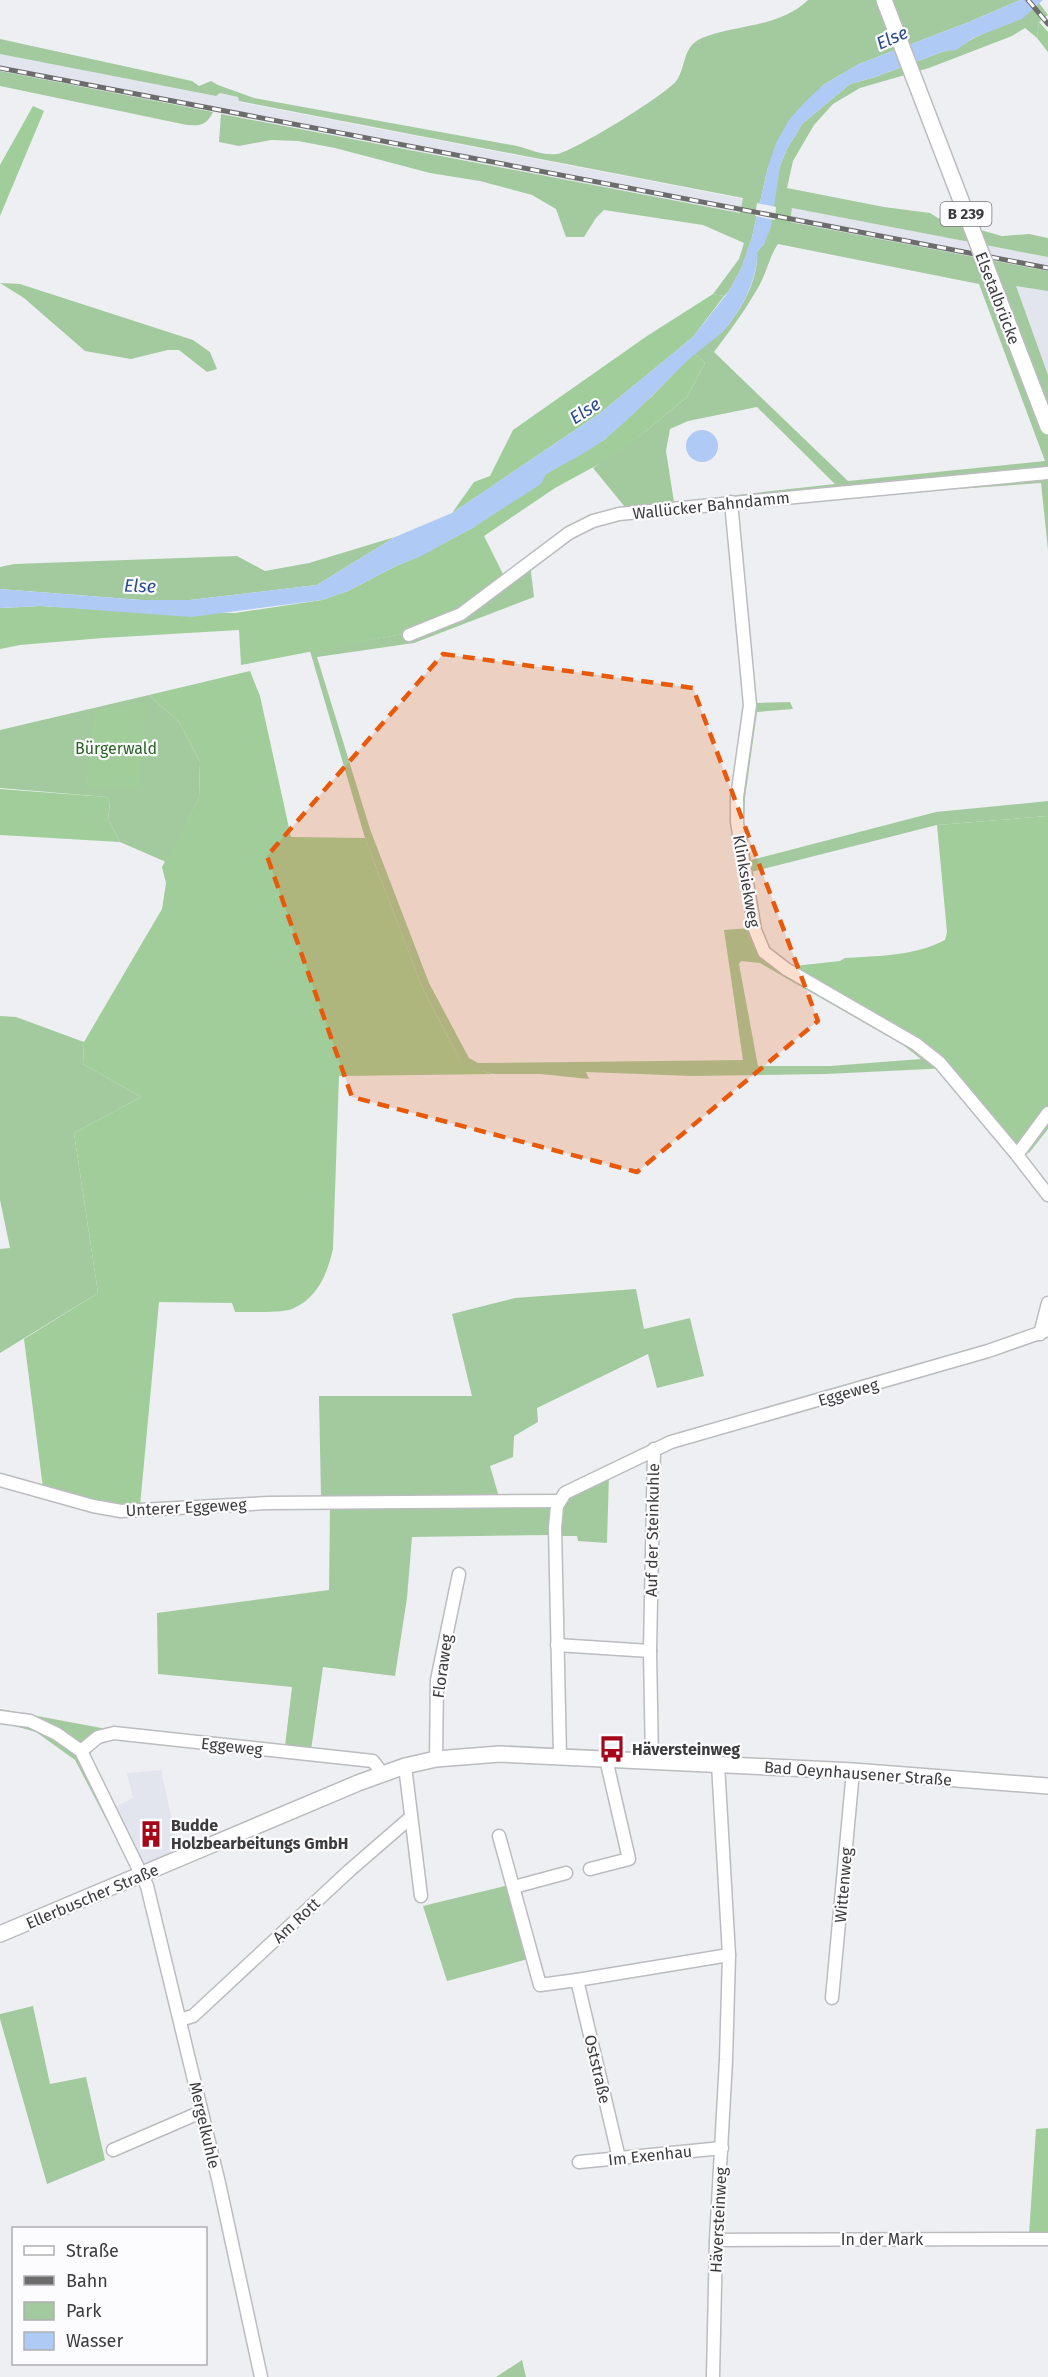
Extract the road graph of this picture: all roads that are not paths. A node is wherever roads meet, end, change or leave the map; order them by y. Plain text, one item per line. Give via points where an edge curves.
1 (884, 0) edge
2 (1048, 427) edge
3 (1048, 472) edge
4 (731, 502) junction
5 (409, 635) dead end
6 (1048, 1113) edge
7 (1017, 1155) junction
8 (1048, 1195) edge
9 (1048, 1304) edge
10 (1044, 1332) edge
11 (654, 1449) junction
12 (0, 1480) edge
13 (559, 1501) junction
14 (459, 1574) dead end
15 (557, 1645) junction
16 (650, 1651) junction
17 (0, 1717) edge
18 (81, 1751) junction
19 (560, 1757) junction
20 (436, 1759) junction
21 (606, 1759) junction
22 (652, 1761) junction
23 (718, 1764) junction
24 (405, 1766) junction
25 (853, 1771) junction
26 (382, 1773) junction
27 (1048, 1786) edge
28 (410, 1818) junction
29 (499, 1836) dead end
30 (590, 1869) dead end
31 (566, 1873) dead end
32 (141, 1875) junction
33 (514, 1887) junction
34 (421, 1896) dead end
35 (0, 1934) edge
36 (729, 1955) junction
37 (583, 1979) junction
38 (832, 1998) dead end
39 (180, 2020) junction
40 (201, 2112) junction
41 (722, 2148) junction
42 (113, 2150) dead end
43 (620, 2158) junction
44 (579, 2162) dead end
45 (1048, 2239) edge
46 (716, 2240) junction
47 (260, 2377) edge
48 (713, 2377) edge

1 - 2 main road, Elsetalbrücke / B 239, bridge
3 - 4 street, Wallücker Bahndamm
4 - 5 street, Wallücker Bahndamm via 619,514 593,521 568,532 461,614
4 - 7 street, Klinksiekweg via 750,705 737,822 755,930 764,952 940,1063
6 - 7 street
7 - 8 street, Klinksiekweg
9 - 10 street, Eggeweg
10 - 11 street, Eggeweg via 988,1352
11 - 13 street, Auf der Steinkuhle via 568,1491
11 - 16 street, Auf der Steinkuhle
12 - 13 street, Unterer Eggeweg via 121,1511 268,1503
13 - 15 street via 555,1528
14 - 20 street, Floraweg via 437,1680
15 - 16 street
15 - 19 street
16 - 22 street, Auf der Steinkuhle
17 - 18 street via 30,1721
18 - 26 street, Eggeweg via 98,1737 114,1733 373,1761
18 - 32 street
19 - 20 main road, Bad Oeynhausener Straße
19 - 21 main road, Bad Oeynhausener Straße
20 - 24 main road, Bad Oeynhausener Straße
21 - 22 main road, Bad Oeynhausener Straße
21 - 30 street via 629,1858
22 - 23 main road, Bad Oeynhausener Straße
23 - 25 main road, Bad Oeynhausener Straße
23 - 36 street, Häversteinweg
24 - 26 main road, Bad Oeynhausener Straße
24 - 28 street
25 - 27 main road, Bad Oeynhausener Straße
25 - 38 street, Wittenweg
26 - 32 main road, Ellerbuscher Straße
28 - 34 street
28 - 39 street, Am Rott via 193,2016
29 - 33 street
31 - 33 street
32 - 35 main road, Ellerbuscher Straße
32 - 39 street, Mergelkuhle
33 - 37 street via 540,1985
36 - 37 street
36 - 41 street, Häversteinweg
37 - 43 street, Oststraße
39 - 40 street, Mergelkuhle
40 - 42 street
40 - 47 street, Mergelkuhle
41 - 43 street, Im Exenhau
41 - 46 street, Häversteinweg
43 - 44 street, Im Exenhau
45 - 46 street, In der Mark
46 - 48 street, Häversteinweg

